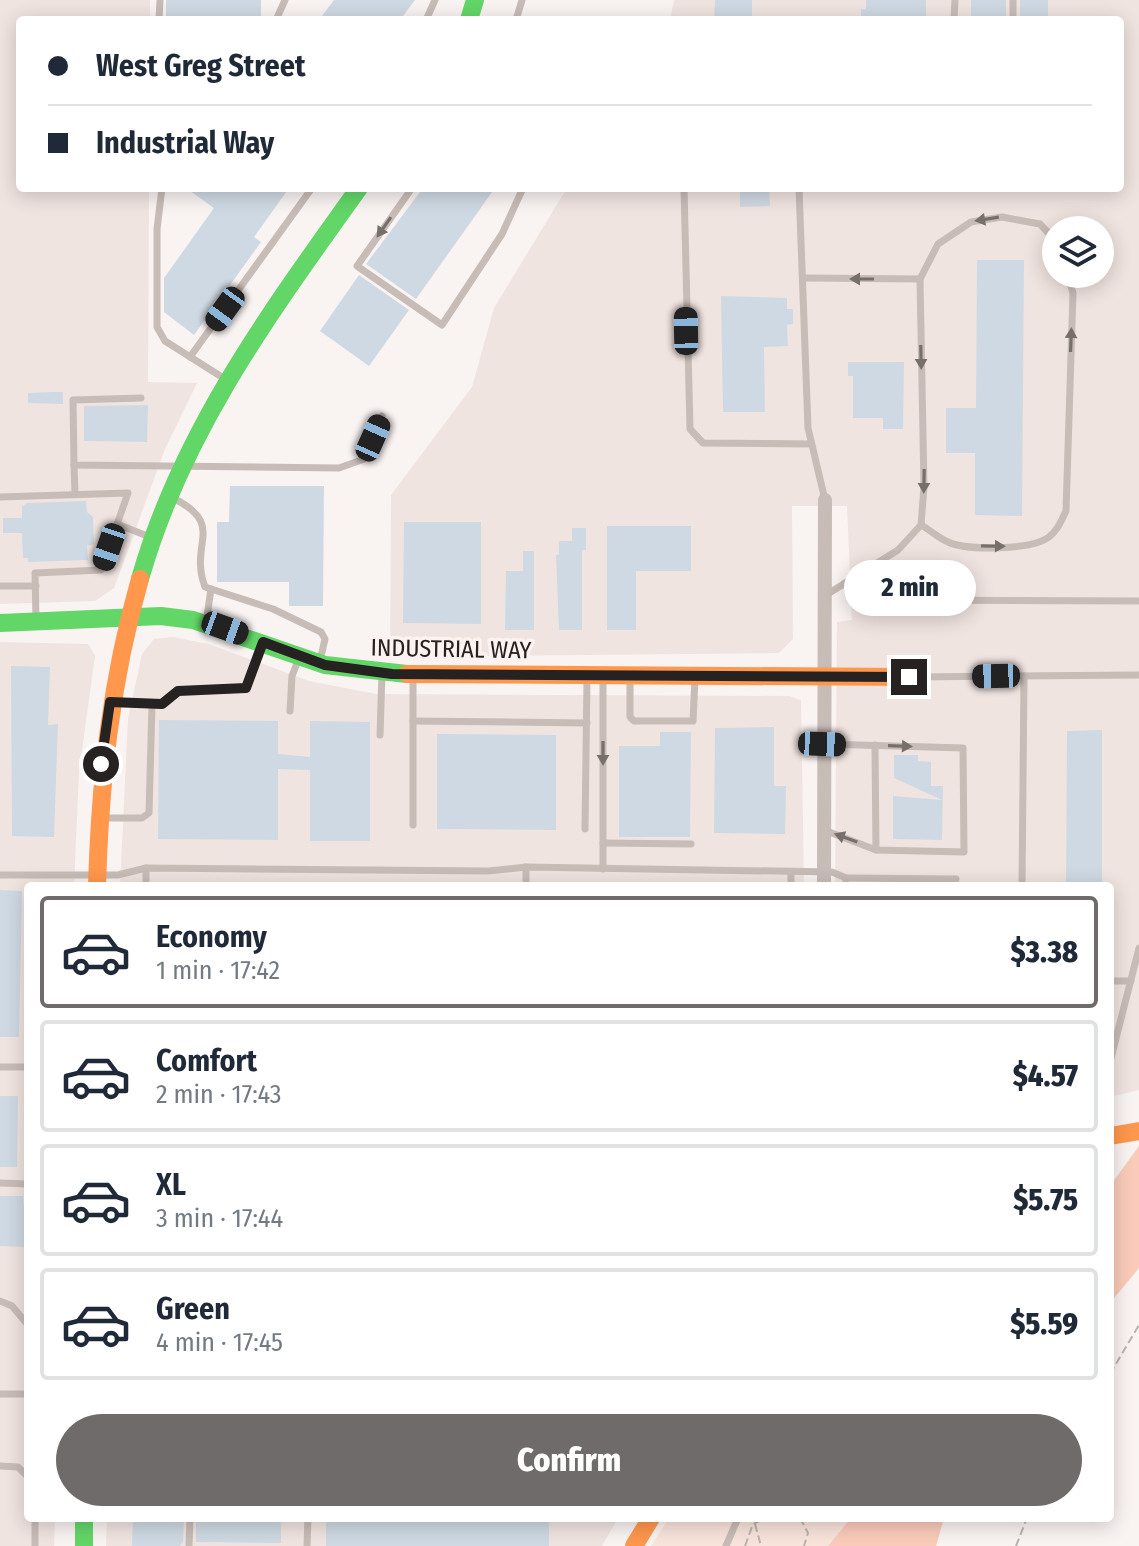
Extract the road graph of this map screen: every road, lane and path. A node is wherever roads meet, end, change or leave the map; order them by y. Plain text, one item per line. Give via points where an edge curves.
1 (162, 192) edge
2 (309, 192) edge
3 (356, 192) edge
4 (409, 192) edge
5 (521, 192) edge
6 (684, 192) edge
7 (799, 192) edge
8 (1042, 226) edge
9 (804, 278) junction
10 (920, 279) junction
11 (1071, 288) edge
12 (190, 357) junction
13 (227, 380) junction
14 (141, 398) dead end
15 (382, 416) dead end
16 (811, 444) junction
17 (183, 464) junction
18 (74, 465) junction
19 (75, 494) junction
20 (169, 496) junction
21 (0, 497) edge
22 (825, 500) joint
23 (117, 524) junction
24 (921, 525) junction
25 (152, 538) junction
26 (845, 583) junction
27 (0, 586) edge
28 (36, 586) junction
29 (211, 589) junction
30 (826, 595) junction
31 (1139, 601) edge
32 (128, 619) junction
33 (37, 621) junction
34 (0, 623) edge
35 (206, 623) junction
36 (263, 642) junction
37 (299, 657) junction
38 (319, 663) junction
39 (382, 673) junction
40 (413, 674) junction
41 (595, 675) junction
42 (1139, 675) edge
43 (630, 676) junction
44 (695, 676) junction
45 (1024, 676) junction
46 (822, 677) junction
47 (909, 677) joint
48 (110, 702) junction
49 (152, 705) junction
50 (290, 711) dead end
51 (413, 721) junction
52 (587, 723) junction
53 (380, 735) dead end
54 (822, 744) junction
55 (875, 745) junction
56 (97, 818) junction
57 (413, 825) dead end
58 (585, 829) dead end
59 (823, 830) junction
60 (603, 843) junction
61 (691, 844) dead end
62 (876, 850) junction
63 (526, 867) junction
64 (146, 868) junction
65 (603, 869) junction
66 (791, 872) junction
67 (0, 875) edge
68 (47, 875) junction
69 (824, 879) edge
70 (956, 879) dead end
71 (97, 881) edge
72 (47, 882) edge
73 (146, 882) edge
74 (526, 882) edge
75 (791, 882) edge
76 (846, 882) edge
77 (1022, 882) edge
78 (1139, 948) edge
79 (1114, 981) edge
80 (1131, 981) junction
81 (1114, 1047) edge
82 (0, 1067) edge
83 (24, 1067) edge
84 (1139, 1131) edge
85 (1114, 1135) edge
86 (0, 1183) edge
87 (24, 1184) edge
88 (0, 1301) edge
89 (24, 1320) edge
90 (1139, 1325) edge
91 (1114, 1367) edge
92 (0, 1394) edge
93 (24, 1394) edge
94 (0, 1466) edge
95 (24, 1473) edge
96 (35, 1522) edge
97 (84, 1522) edge
98 (190, 1522) edge
99 (308, 1522) edge
100 (649, 1522) edge
101 (736, 1522) edge
102 (802, 1522) edge
103 (1025, 1522) edge
104 (755, 1523) joint
105 (35, 1546) edge
106 (84, 1546) edge
107 (189, 1546) edge
108 (307, 1546) edge
109 (634, 1546) edge
110 (726, 1546) edge
111 (745, 1546) edge
112 (761, 1546) edge
113 (804, 1546) edge
114 (1016, 1546) edge

1 - 12 lane via 157,327 165,341
2 - 12 lane
3 - 13 street
4 -> 5 lane via 357,266 442,325 502,234
6 - 16 lane via 690,429 703,443
7 - 9 lane
8 -> 10 lane via 1002,217 971,222 938,244
10 -> 9 lane
9 - 16 lane
10 -> 24 lane
24 -> 11 lane via 950,543 985,547 1021,547 1046,540 1059,527 1066,511
12 - 13 lane
13 - 17 street
14 - 18 lane via 73,400
15 - 17 lane via 364,459 339,468
16 - 22 lane
17 - 18 lane
17 - 20 street
18 - 19 lane
19 - 21 lane
19 - 23 lane via 128,493
20 - 25 street
20 - 29 lane via 197,509 202,518 201,576
22 - 30 street
23 - 25 lane
23 - 28 lane via 101,570 35,573
24 - 26 lane via 898,550
25 - 32 street
26 - 30 lane
26 - 31 lane via 857,600
27 - 28 lane
28 - 33 lane
29 - 35 lane
29 - 38 lane via 321,632 325,639
30 - 46 street
32 - 33 street, INDUSTRIAL WAY
32 - 35 street, INDUSTRIAL WAY via 161,616
32 - 48 street
33 - 34 street, INDUSTRIAL WAY
35 - 36 street, INDUSTRIAL WAY
36 - 37 street, INDUSTRIAL WAY
36 - 49 lane via 246,688 178,691
37 - 38 street, INDUSTRIAL WAY
37 - 50 lane
38 - 39 street, INDUSTRIAL WAY
39 - 40 street, INDUSTRIAL WAY
39 - 53 lane
40 - 41 street, INDUSTRIAL WAY
40 - 51 lane
41 - 43 street, INDUSTRIAL WAY
41 - 52 lane
41 -> 60 lane
42 - 45 lane
43 - 44 street, INDUSTRIAL WAY
43 - 44 lane via 634,721 693,721
44 - 46 street, INDUSTRIAL WAY
45 - 47 lane
45 - 77 lane
46 - 47 street, INDUSTRIAL WAY
46 - 54 street
48 - 49 lane
48 - 56 street
49 - 56 lane via 147,817
51 - 52 lane
51 - 57 lane
52 - 58 lane
54 - 55 lane
54 - 59 street
55 - 62 lane
55 -> 62 lane via 963,748 964,852
56 - 71 street
62 -> 59 lane
59 - 69 street
60 - 61 lane
60 - 65 lane
63 - 64 lane
63 - 65 lane
63 - 74 lane
64 - 71 lane
64 - 73 lane
65 - 66 lane
66 - 69 lane
66 - 75 lane
67 - 68 lane
68 - 71 lane
68 - 72 lane
69 - 76 lane
70 - 76 lane
78 - 80 lane
79 - 80 lane
80 - 81 lane
82 - 83 lane
84 - 85 street, bridge
86 - 87 lane
88 - 89 lane
90 - 91 path
92 - 93 lane
94 - 95 lane via 18,1467
96 - 105 lane
97 - 106 street
98 - 107 lane
99 - 108 lane
100 - 109 street
101 - 110 lane
102 - 113 path via 808,1533
103 - 114 path
104 - 111 path
104 - 112 path

